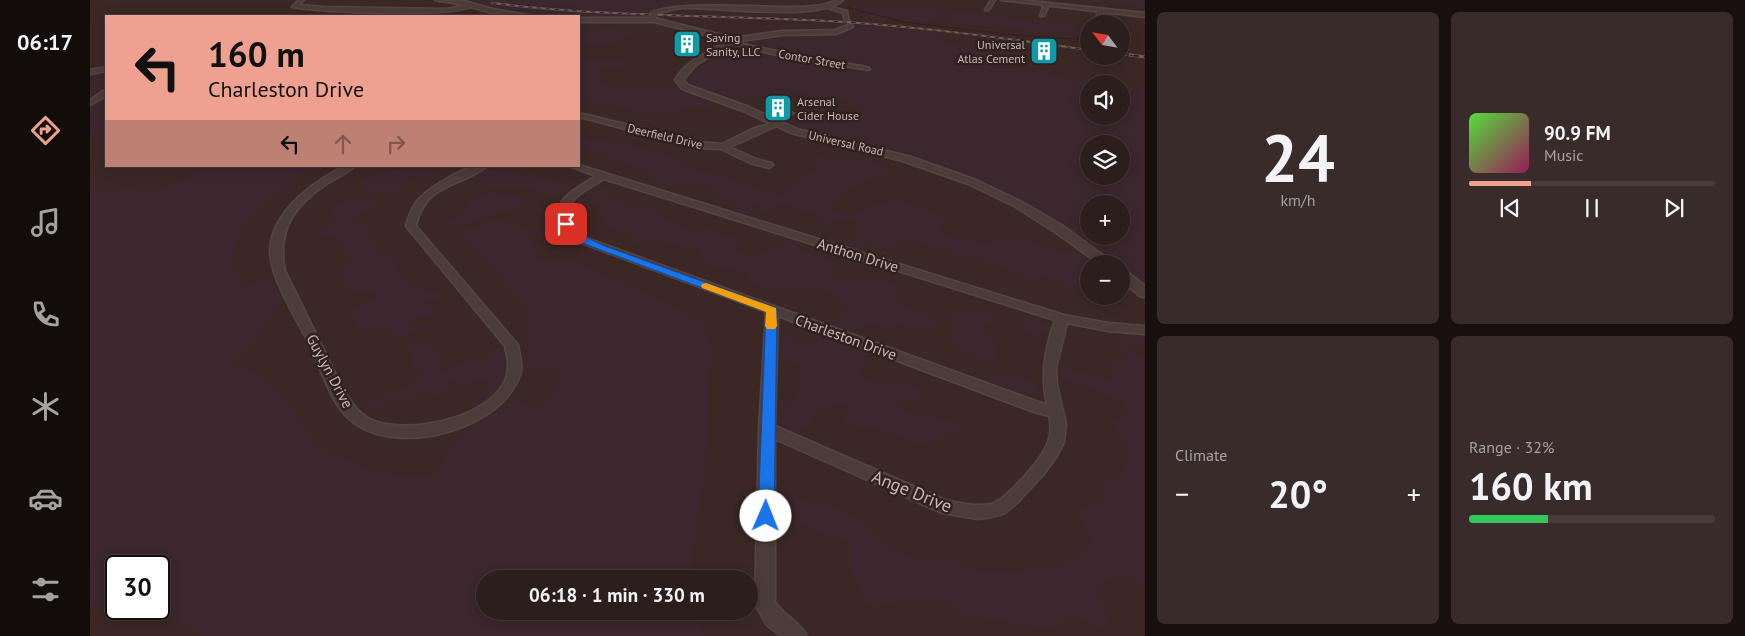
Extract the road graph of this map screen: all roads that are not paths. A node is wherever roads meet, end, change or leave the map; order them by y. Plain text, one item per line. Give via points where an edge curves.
1 (302, 0) edge
2 (438, 0) edge
3 (840, 0) edge
4 (993, 0) edge
5 (1004, 0) edge
6 (1046, 5) junction
7 (470, 6) junction
8 (830, 7) junction
9 (324, 9) junction
10 (987, 9) dead end
11 (1100, 11) junction
12 (314, 15) edge
13 (523, 15) edge
14 (1100, 15) edge
15 (1145, 15) edge
16 (1042, 16) dead end
17 (654, 17) junction
18 (580, 20) edge
19 (847, 20) dead end
20 (851, 26) dead end
21 (727, 41) junction
22 (105, 69) edge
23 (867, 69) dead end
24 (90, 72) edge
25 (105, 94) edge
26 (90, 103) edge
27 (580, 114) edge
28 (777, 124) junction
29 (723, 147) junction
30 (769, 165) dead end
31 (349, 167) edge
32 (481, 167) edge
33 (576, 167) edge
34 (602, 176) junction
35 (1095, 255) edge
36 (1130, 281) edge
37 (1145, 293) edge
38 (772, 310) junction
39 (1062, 318) junction
40 (1145, 330) edge
41 (1056, 412) junction
42 (767, 428) junction
43 (797, 636) edge

1 - 9 street via 294,6
2 - 7 street
3 - 8 street
4 - 10 street
5 - 6 street
6 - 11 street
6 - 16 street
7 - 9 street via 446,10
7 - 13 street
8 - 17 street via 798,10 683,6 665,8
8 - 19 street via 845,12
9 - 12 street
11 - 14 street
11 - 15 street
17 - 18 street
17 - 21 street via 717,35
20 - 21 street via 836,32 783,33
21 - 23 street, Contor Street
21 - 28 street, Universal Road via 692,65 681,75 680,83
22 - 24 street
25 - 26 street
27 - 29 street, Deerfield Drive via 699,145
28 - 29 street, Deerfield Drive
28 - 35 street, Universal Road via 907,159 972,182 1018,204
29 - 30 street
31 - 32 street, Guylyn Drive via 313,189 286,218 276,243 279,272 346,405 365,423 380,428 421,431 457,424 490,407 504,394 515,371 511,345 411,226 411,216 426,196
33 - 34 street, Anthon Drive
34 - 38 street, Charleston Drive via 564,204 562,216 569,230 580,239
34 - 39 street, Anthon Drive
36 - 37 street
38 - 41 street, Charleston Drive
38 - 42 street
39 - 40 street, Anthon Drive
39 - 41 street, Ange Drive via 1049,366
41 - 42 street, Ange Drive via 1055,446 1015,496 1000,508 985,512 942,506
42 - 43 street via 765,604 774,618

